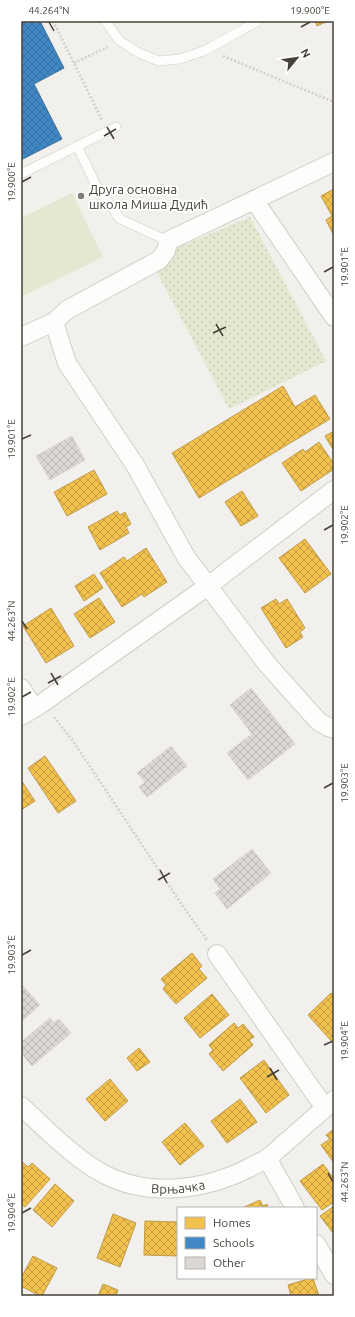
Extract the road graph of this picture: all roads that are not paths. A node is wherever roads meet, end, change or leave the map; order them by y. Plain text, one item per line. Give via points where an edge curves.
1 (105, 21) edge
2 (258, 21) edge
3 (112, 129) road end
4 (77, 146) junction
5 (334, 162) edge
6 (21, 174) edge
7 (254, 200) junction
8 (168, 241) junction
9 (334, 317) edge
10 (54, 322) junction
11 (21, 337) edge
12 (334, 490) edge
13 (208, 586) junction
14 (21, 688) edge
15 (32, 709) edge
16 (334, 728) edge
17 (217, 954) road end
18 (330, 1104) edge
19 (21, 1106) edge
20 (267, 1158) junction
21 (294, 1207) edge
22 (317, 1246) edge
23 (334, 1276) edge

1 - 2 lane via 120,41 139,53 159,61 180,59 206,50
3 - 4 lane
4 - 6 lane
4 - 8 lane via 98,189 120,219
5 - 7 street
7 - 8 street
7 - 9 street
8 - 10 street via 166,251 159,260 67,310
10 - 11 street
10 - 13 street via 67,363 135,465 186,557
12 - 13 street
13 - 15 street
13 - 16 street via 267,664 318,721
14 - 15 street
17 - 18 street
18 - 20 street, Врњачка
19 - 20 street, Врњачка via 99,1172 131,1185 163,1189 188,1188 212,1183
20 - 21 street
22 - 23 street

